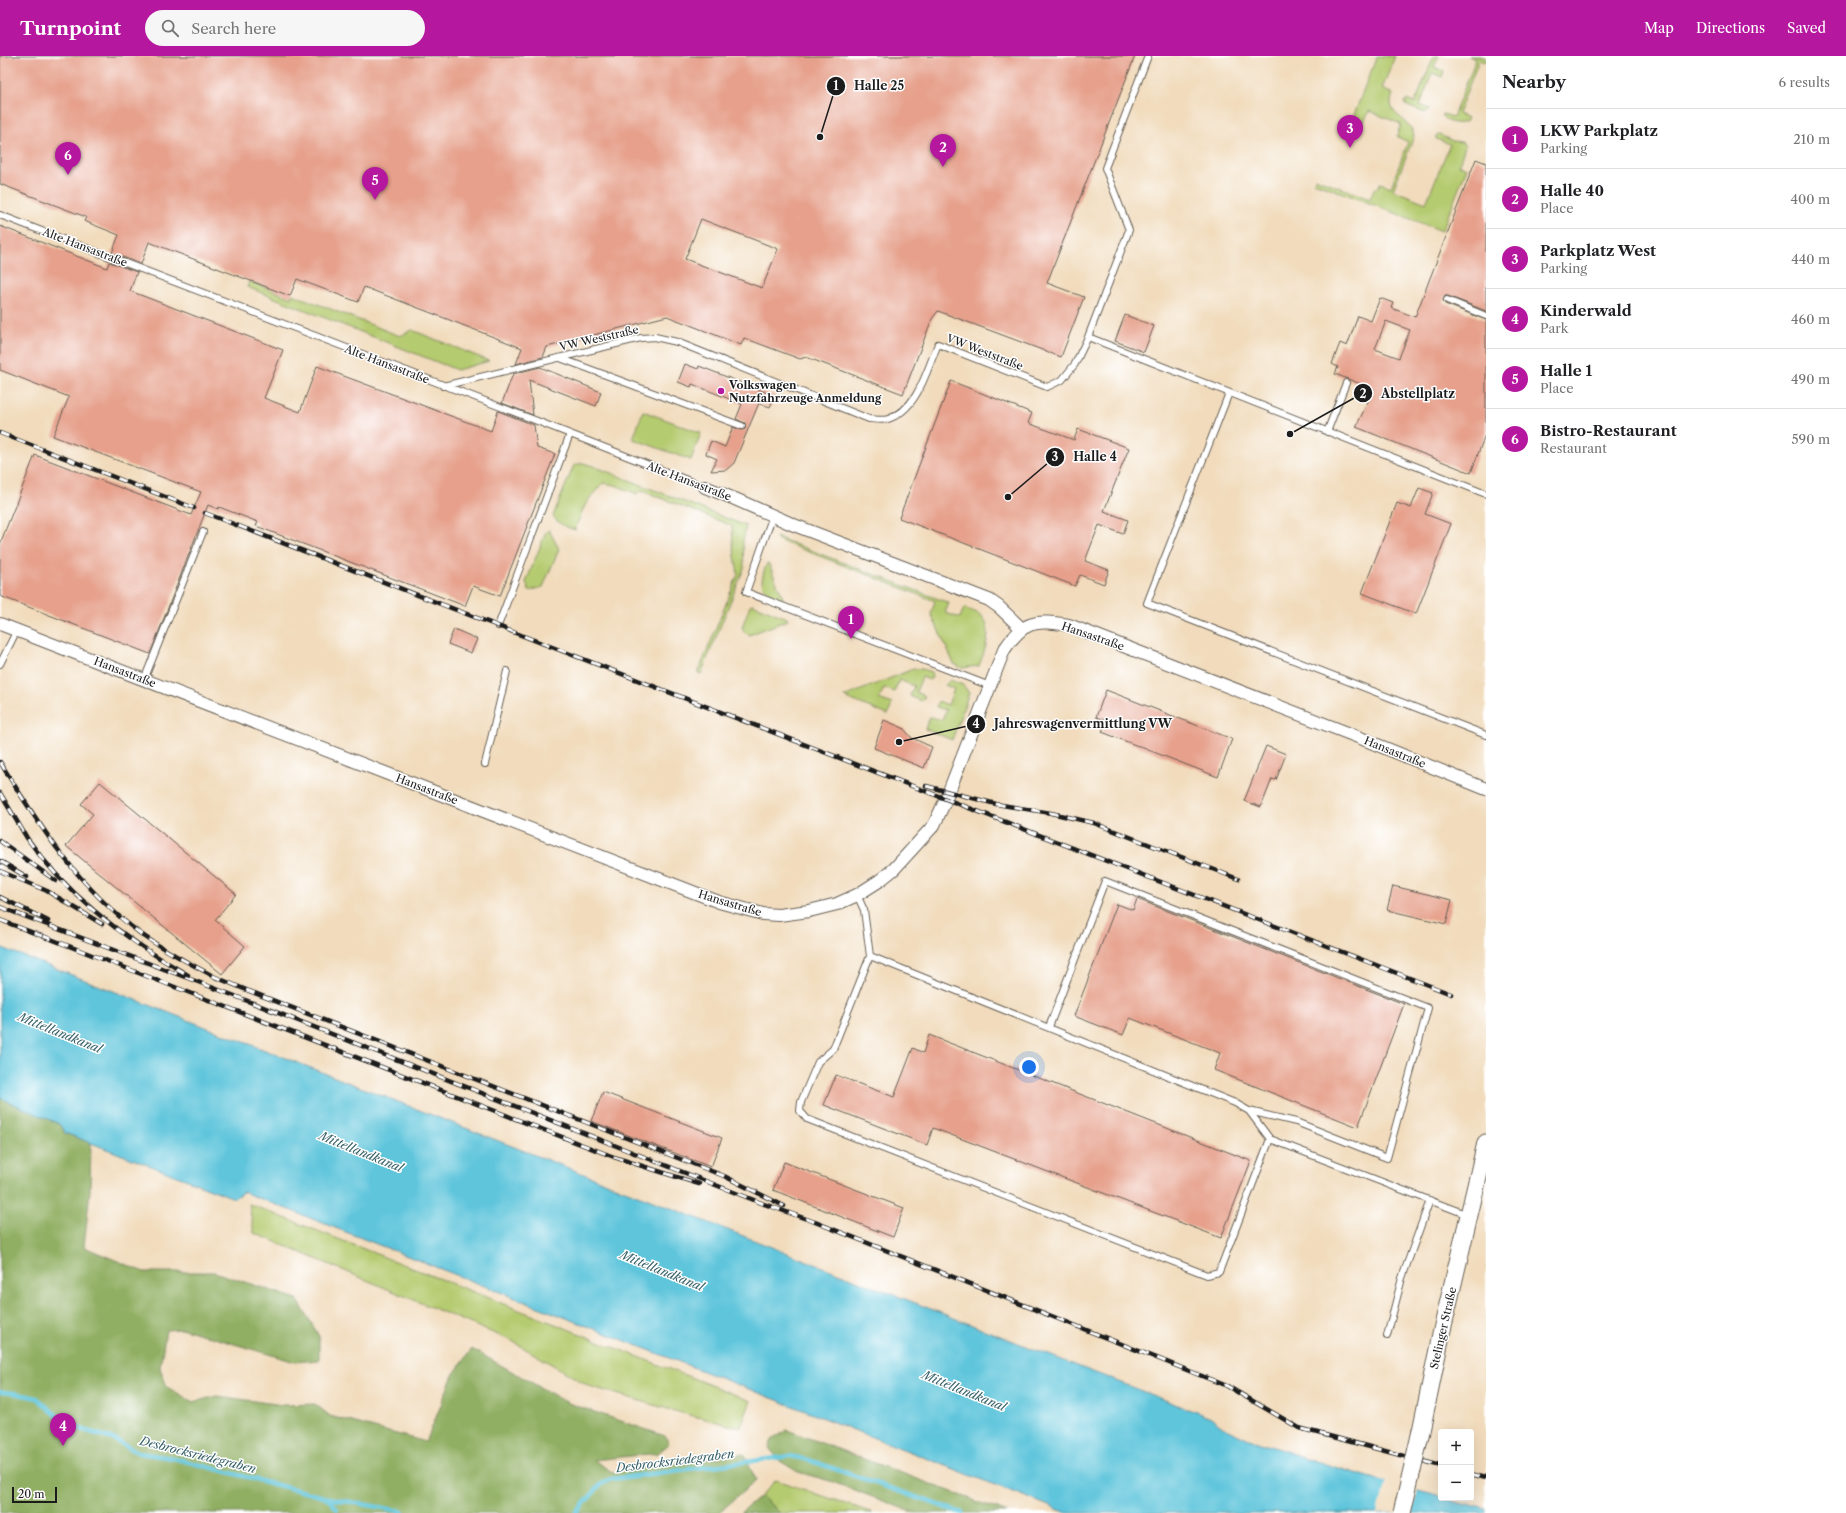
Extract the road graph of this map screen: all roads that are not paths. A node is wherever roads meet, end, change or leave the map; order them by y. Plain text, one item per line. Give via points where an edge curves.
1 (1148, 56) edge
2 (0, 215) edge
3 (1447, 300) dead end
4 (1486, 316) edge
5 (1088, 337) junction
6 (560, 358) junction
7 (1346, 383) dead end
8 (443, 386) junction
9 (1229, 392) junction
10 (742, 426) dead end
11 (1327, 432) junction
12 (570, 434) junction
13 (704, 487) joint
14 (1486, 494) edge
15 (773, 516) junction
16 (203, 532) dead end
17 (0, 624) edge
18 (498, 626) dead end
19 (1021, 628) junction
20 (17, 630) junction
21 (0, 664) edge
22 (507, 671) dead end
23 (144, 680) junction
24 (990, 686) junction
25 (1486, 734) edge
26 (485, 764) dead end
27 (1486, 789) edge
28 (857, 895) junction
29 (870, 956) junction
30 (1049, 1027) junction
31 (1249, 1111) junction
32 (1270, 1139) junction
33 (1486, 1143) edge
34 (1430, 1200) junction
35 (1468, 1216) junction
36 (1387, 1336) dead end
37 (1402, 1513) edge

1 - 5 lane, VW Weststraße via 1105,168 1129,230
2 - 8 lane, Alte Hansastraße
3 - 4 lane
5 - 6 lane, VW Weststraße via 1075,364 1062,380 1047,387 938,344 917,394 904,410 887,419 869,419 668,339 641,338
5 - 9 lane
6 - 8 lane, VW Weststraße
6 - 10 lane
7 - 11 lane
8 - 12 lane, Alte Hansastraße
9 - 11 lane
9 - 25 lane via 1147,603
11 - 14 lane
12 - 13 lane, Alte Hansastraße
12 - 18 lane
13 - 15 street, Alte Hansastraße
15 - 19 street, Alte Hansastraße via 989,600
15 - 24 lane via 746,592
16 - 23 lane
17 - 20 street, Hansastraße
19 - 24 street, Hansastraße via 1004,650
19 - 27 street, Hansastraße via 1044,622 1069,625
20 - 21 lane
20 - 23 street, Hansastraße
22 - 26 lane
23 - 28 street, Hansastraße via 719,902 751,912 779,915 809,911 837,904
24 - 28 street, Hansastraße via 934,825 894,868
28 - 29 lane via 864,910
29 - 30 lane
29 - 32 lane via 833,1049 818,1062 801,1102 800,1111 807,1119 1207,1275 1219,1272
30 - 31 lane
30 - 31 lane via 1105,882 1428,1008 1387,1158 1296,1122
31 - 32 lane
32 - 34 lane
33 - 35 main road, Stelinger Straße
34 - 35 lane
34 - 36 lane via 1402,1278
35 - 37 main road, Stelinger Straße, bridge

